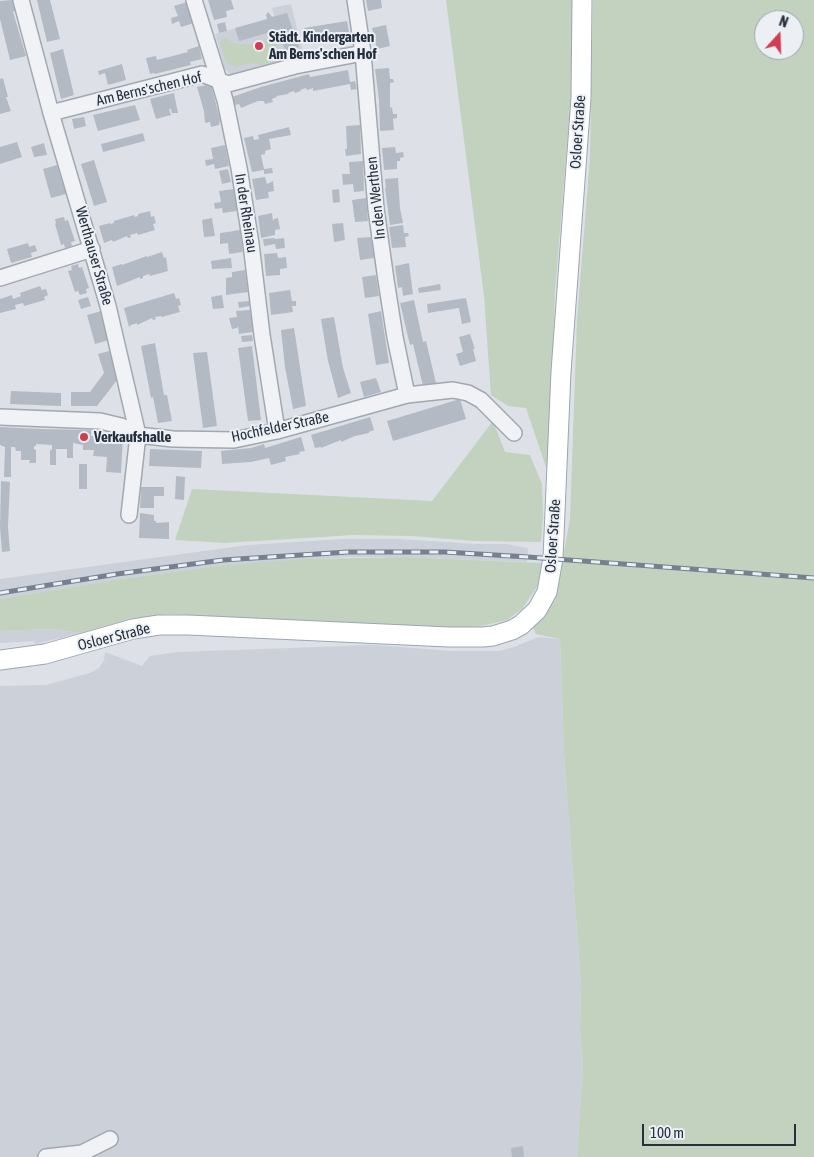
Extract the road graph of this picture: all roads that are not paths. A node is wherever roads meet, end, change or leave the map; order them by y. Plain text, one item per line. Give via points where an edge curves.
1 (21, 0) edge
2 (194, 0) edge
3 (355, 0) edge
4 (582, 0) edge
5 (363, 53) junction
6 (217, 78) junction
7 (51, 113) junction
8 (92, 249) junction
9 (0, 278) edge
10 (407, 395) junction
11 (0, 417) edge
12 (277, 431) junction
13 (514, 433) dead end
14 (138, 435) junction
15 (129, 515) dead end
16 (0, 660) edge
17 (110, 1139) dead end
18 (46, 1157) edge

1 - 7 street, Werthauser Straße
2 - 6 street, In der Rheinau
3 - 5 street, In den Werthen
4 - 16 main road, Osloer Straße via 580,98 562,362 553,558 547,592 537,610 526,622 493,636 148,626 36,656
5 - 6 street, Am Berns'schen Hof via 295,66 228,84
5 - 10 street, In den Werthen via 383,262
6 - 7 street, Am Berns'schen Hof via 202,74
6 - 12 street, In der Rheinau via 225,100 240,177
7 - 8 street, Werthauser Straße
8 - 9 street
8 - 14 street, Werthauser Straße
10 - 12 street, Hochfelder Straße
10 - 13 street, Hochfelder Straße via 453,390 468,393 481,400
11 - 14 street, Hochfelder Straße via 100,421 121,426
12 - 14 street, Hochfelder Straße via 234,440
14 - 15 street, Werthauser Straße
17 - 18 street via 82,1153

